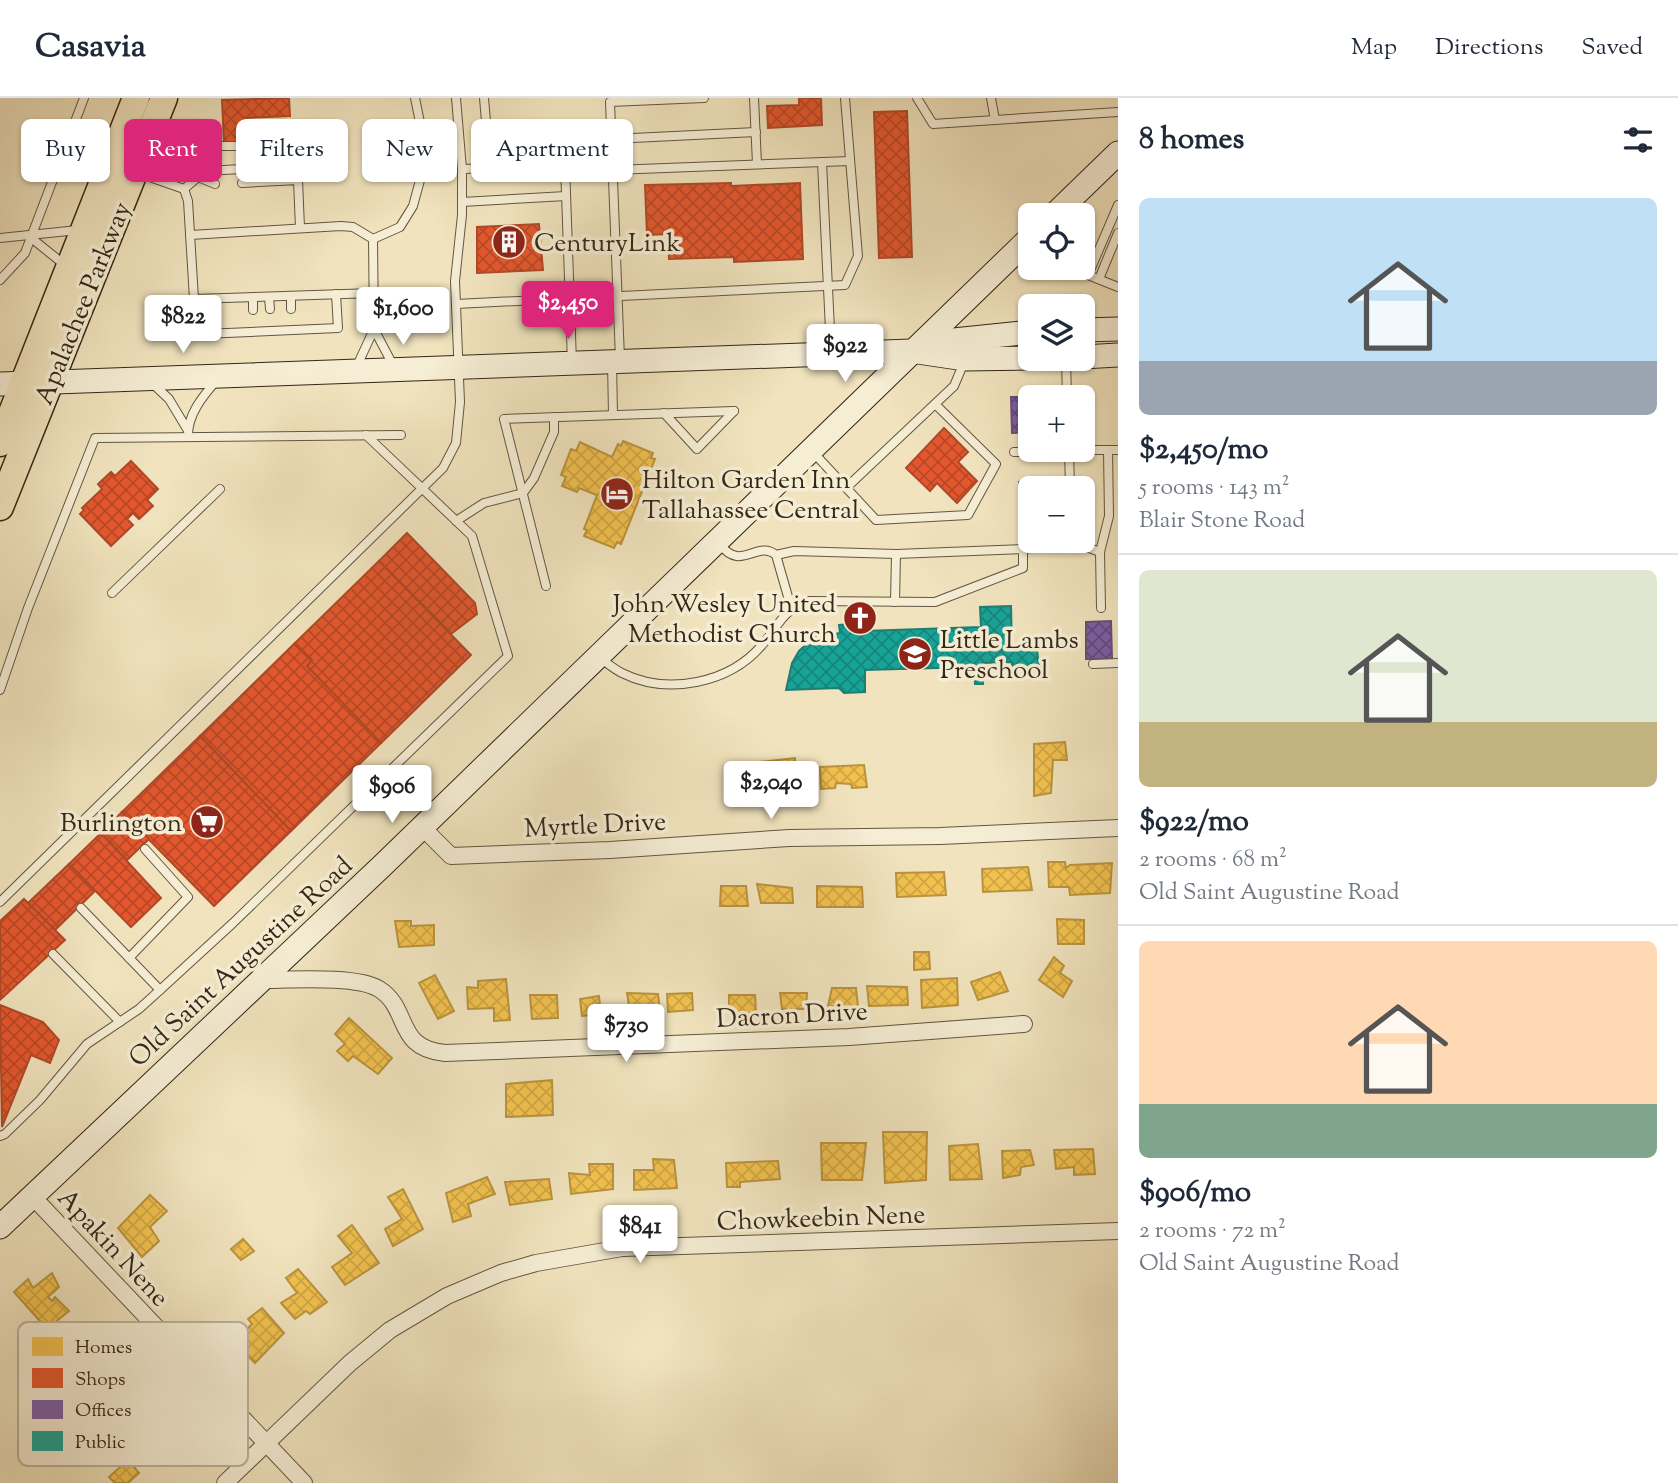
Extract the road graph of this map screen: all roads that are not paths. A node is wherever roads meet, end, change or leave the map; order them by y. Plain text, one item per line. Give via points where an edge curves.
1 (84, 98) edge
2 (136, 98) edge
3 (164, 98) edge
4 (415, 98) edge
5 (456, 98) edge
6 (484, 98) edge
7 (704, 98) edge
8 (754, 98) edge
9 (845, 98) edge
10 (917, 98) edge
11 (992, 98) edge
12 (1118, 112) edge
13 (156, 119) edge
14 (486, 119) edge
15 (611, 119) edge
16 (995, 120) junction
17 (756, 132) junction
18 (633, 138) edge
19 (1118, 153) edge
20 (850, 161) junction
21 (821, 162) junction
22 (757, 164) junction
23 (462, 169) junction
24 (471, 169) edge
25 (633, 169) edge
26 (130, 182) edge
27 (164, 182) edge
28 (192, 182) edge
29 (210, 182) edge
30 (260, 182) edge
31 (298, 182) edge
32 (566, 182) edge
33 (613, 182) edge
34 (242, 183) dead end
35 (215, 184) dead end
36 (184, 189) junction
37 (566, 196) junction
38 (462, 202) junction
39 (1066, 203) edge
40 (1118, 205) edge
41 (300, 228) junction
42 (84, 230) junction
43 (1118, 233) edge
44 (190, 235) junction
45 (30, 237) junction
46 (0, 238) edge
47 (373, 239) junction
48 (1018, 249) edge
49 (69, 268) junction
50 (1099, 279) junction
51 (0, 280) edge
52 (828, 286) junction
53 (1118, 287) edge
54 (374, 293) junction
55 (337, 294) junction
56 (309, 295) junction
57 (290, 296) junction
58 (253, 297) junction
59 (270, 297) junction
60 (618, 297) junction
61 (233, 298) junction
62 (202, 299) junction
63 (570, 299) junction
64 (456, 304) junction
65 (309, 308) dead end
66 (270, 309) dead end
67 (290, 309) dead end
68 (233, 310) dead end
69 (253, 310) dead end
70 (374, 329) junction
71 (1118, 329) edge
72 (1095, 330) edge
73 (1018, 333) edge
74 (911, 351) junction
75 (831, 354) junction
76 (1118, 355) edge
77 (1095, 356) edge
78 (1018, 358) edge
79 (965, 359) junction
80 (616, 361) junction
81 (572, 363) junction
82 (459, 367) junction
83 (395, 370) junction
84 (355, 371) junction
85 (220, 376) junction
86 (148, 378) junction
87 (25, 383) edge
88 (935, 404) junction
89 (664, 414) junction
90 (612, 415) junction
91 (554, 417) junction
92 (187, 433) junction
93 (401, 435) dead end
94 (366, 436) junction
95 (0, 443) edge
96 (810, 449) junction
97 (1095, 450) edge
98 (1108, 450) junction
99 (1118, 450) edge
100 (1014, 452) dead end
101 (1018, 452) edge
102 (846, 487) junction
103 (423, 488) junction
104 (220, 489) dead end
105 (523, 493) junction
106 (0, 507) edge
107 (456, 521) junction
108 (716, 540) junction
109 (1018, 549) edge
110 (1095, 550) edge
111 (1100, 552) junction
112 (1023, 553) edge
113 (896, 554) junction
114 (776, 555) junction
115 (546, 586) dead end
116 (112, 593) dead end
117 (895, 602) junction
118 (791, 607) junction
119 (1101, 608) dead end
120 (597, 656) junction
121 (1118, 663) edge
122 (1093, 664) dead end
123 (0, 690) edge
124 (422, 827) junction
125 (1118, 828) edge
126 (145, 849) dead end
127 (0, 902) edge
128 (81, 908) dead end
129 (53, 954) dead end
130 (129, 958) junction
131 (261, 979) junction
132 (160, 990) junction
133 (120, 1022) junction
134 (1024, 1024) dead end
135 (0, 1136) edge
136 (33, 1197) junction
137 (0, 1227) edge
138 (1118, 1231) edge
139 (151, 1322) edge
140 (248, 1425) edge
141 (267, 1445) junction
142 (248, 1462) edge
143 (244, 1466) edge
144 (225, 1483) edge
145 (304, 1483) edge

1 - 45 lane
2 - 42 main road, Apalachee Parkway
3 - 13 main road, Apalachee Parkway
4 - 47 lane via 423,137 422,173 413,206 400,227
5 - 23 lane
6 - 14 lane
7 - 15 lane via 610,102
8 - 17 lane
9 - 20 lane
10 - 16 lane via 933,124
11 - 16 lane
12 - 16 lane
17 - 18 lane
17 - 22 lane
19 - 39 street
20 - 21 lane
20 - 52 lane via 858,256 845,285
21 - 22 lane
21 - 52 lane
22 - 25 lane
23 - 24 lane
23 - 38 lane
26 - 87 main road, Apalachee Parkway
27 - 36 lane
28 - 36 lane
29 - 35 lane
30 - 34 lane
31 - 41 lane
32 - 37 lane
33 - 60 lane
36 - 44 lane
37 - 38 lane
37 - 63 lane
38 - 64 lane
40 - 50 lane via 1088,275
41 - 44 lane
41 - 47 lane via 353,227
42 - 45 lane
42 - 49 main road, Apalachee Parkway
43 - 50 lane
44 - 62 lane via 194,299
45 - 46 lane
45 - 49 lane
45 - 51 lane via 25,253
47 - 54 lane
48 - 74 street, Old Saint Augustine Road
49 - 87 main road, Apalachee Parkway
50 - 53 lane
52 - 60 lane
52 - 75 lane
54 - 55 lane
54 - 70 lane
55 - 56 lane
55 - 62 lane via 338,328 291,326 204,334
56 - 57 lane
56 - 65 lane
57 - 59 lane
57 - 67 lane
58 - 59 lane
58 - 61 lane
58 - 69 lane
59 - 66 lane
60 - 63 lane
60 - 80 lane
61 - 62 lane
61 - 68 lane
63 - 64 lane
63 - 81 lane
64 - 82 lane
70 - 83 lane
70 - 84 lane
71 - 72 street
73 - 74 street via 953,340
74 - 75 street
74 - 79 street
74 - 96 street, Old Saint Augustine Road
75 - 80 street
76 - 77 street
78 - 79 street
79 - 88 lane via 954,386
80 - 81 street
80 - 90 lane
81 - 82 street
82 - 83 street
82 - 103 lane via 456,443 443,468
83 - 84 street
84 - 85 street
85 - 86 street
85 - 92 lane via 199,401
86 - 87 street
86 - 92 lane via 169,399
87 - 95 main road, Apalachee Parkway
87 - 106 main road, Apalachee Parkway
88 - 102 lane
88 - 102 lane via 996,464 968,515 876,520
89 - 89 lane via 697,449 734,411 692,412
89 - 90 lane
90 - 91 lane
91 - 105 lane via 554,432
91 - 105 lane via 505,419
92 - 94 lane
92 - 123 lane via 95,438
93 - 94 lane
94 - 103 lane
96 - 102 lane
96 - 108 street, Old Saint Augustine Road
97 - 98 lane
98 - 99 lane
98 - 111 lane via 1109,516
100 - 101 lane
103 - 107 lane
103 - 127 lane
104 - 116 lane
105 - 107 lane via 484,503
105 - 115 lane
107 - 132 lane via 472,536 508,656
108 - 114 lane via 733,556 763,550
108 - 120 street, Old Saint Augustine Road
109 - 113 lane
110 - 111 lane
111 - 119 lane
112 - 117 lane via 1023,568 935,602
113 - 114 lane via 794,551
113 - 117 lane
114 - 118 lane
117 - 118 lane via 808,601
118 - 120 lane via 740,667 720,677 652,683 622,673
120 - 124 street, Old Saint Augustine Road
121 - 122 lane
124 - 125 street, Myrtle Drive via 451,856 789,838
124 - 131 street, Old Saint Augustine Road
126 - 130 lane via 188,897
128 - 130 lane
129 - 133 lane
130 - 132 lane
131 - 134 street, Dacron Drive via 364,982 390,998 414,1042 445,1053 849,1037
131 - 136 street, Old Saint Augustine Road
132 - 133 lane
133 - 135 lane via 87,1044 40,1100
136 - 137 street, Old Saint Augustine Road
136 - 139 street, Apakin Nene
138 - 141 street, Chowkeebin Nene via 622,1248 536,1263 447,1296 390,1330
140 - 141 street, Apakin Nene
141 - 142 street, Chowkeebin Nene
141 - 145 street, Apakin Nene
143 - 144 street, Chowkeebin Nene

